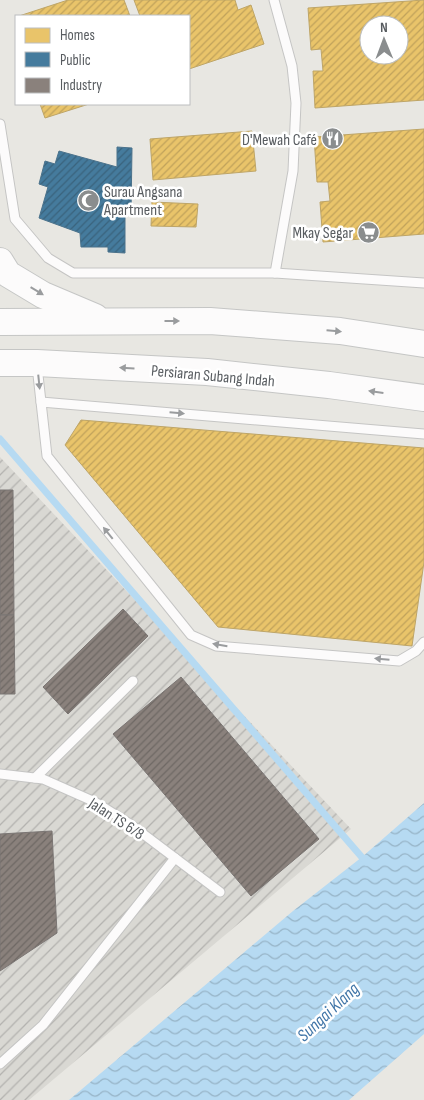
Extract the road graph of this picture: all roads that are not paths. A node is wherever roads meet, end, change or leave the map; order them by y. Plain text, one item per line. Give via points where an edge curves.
1 (274, 0) edge
2 (0, 124) edge
3 (0, 261) edge
4 (275, 273) junction
5 (424, 284) edge
6 (106, 321) junction
7 (0, 322) edge
8 (424, 344) edge
9 (0, 363) edge
10 (37, 363) junction
11 (424, 398) edge
12 (41, 402) junction
13 (424, 434) edge
14 (424, 642) edge
15 (133, 682) dead end
16 (0, 774) edge
17 (35, 778) junction
18 (175, 858) junction
19 (220, 892) dead end
20 (0, 1064) edge

1 - 4 lane via 292,66 296,103 292,171
2 - 4 lane via 15,219 48,258 72,273
3 -> 6 main road via 8,274 43,295
4 - 5 lane
6 - 7 main road
6 -> 8 main road via 210,321 340,331
9 - 10 main road, Persiaran Subang Indah
11 -> 10 main road, Persiaran Subang Indah via 207,372
10 -> 12 lane
12 -> 13 lane
14 -> 12 lane via 399,661 216,646 191,635 47,456
15 - 17 lane
16 - 17 lane, Jalan TS 6/8
17 - 18 lane, Jalan TS 6/8 via 95,802
18 - 19 lane, Jalan TS 6/8
18 - 20 lane via 43,1025

